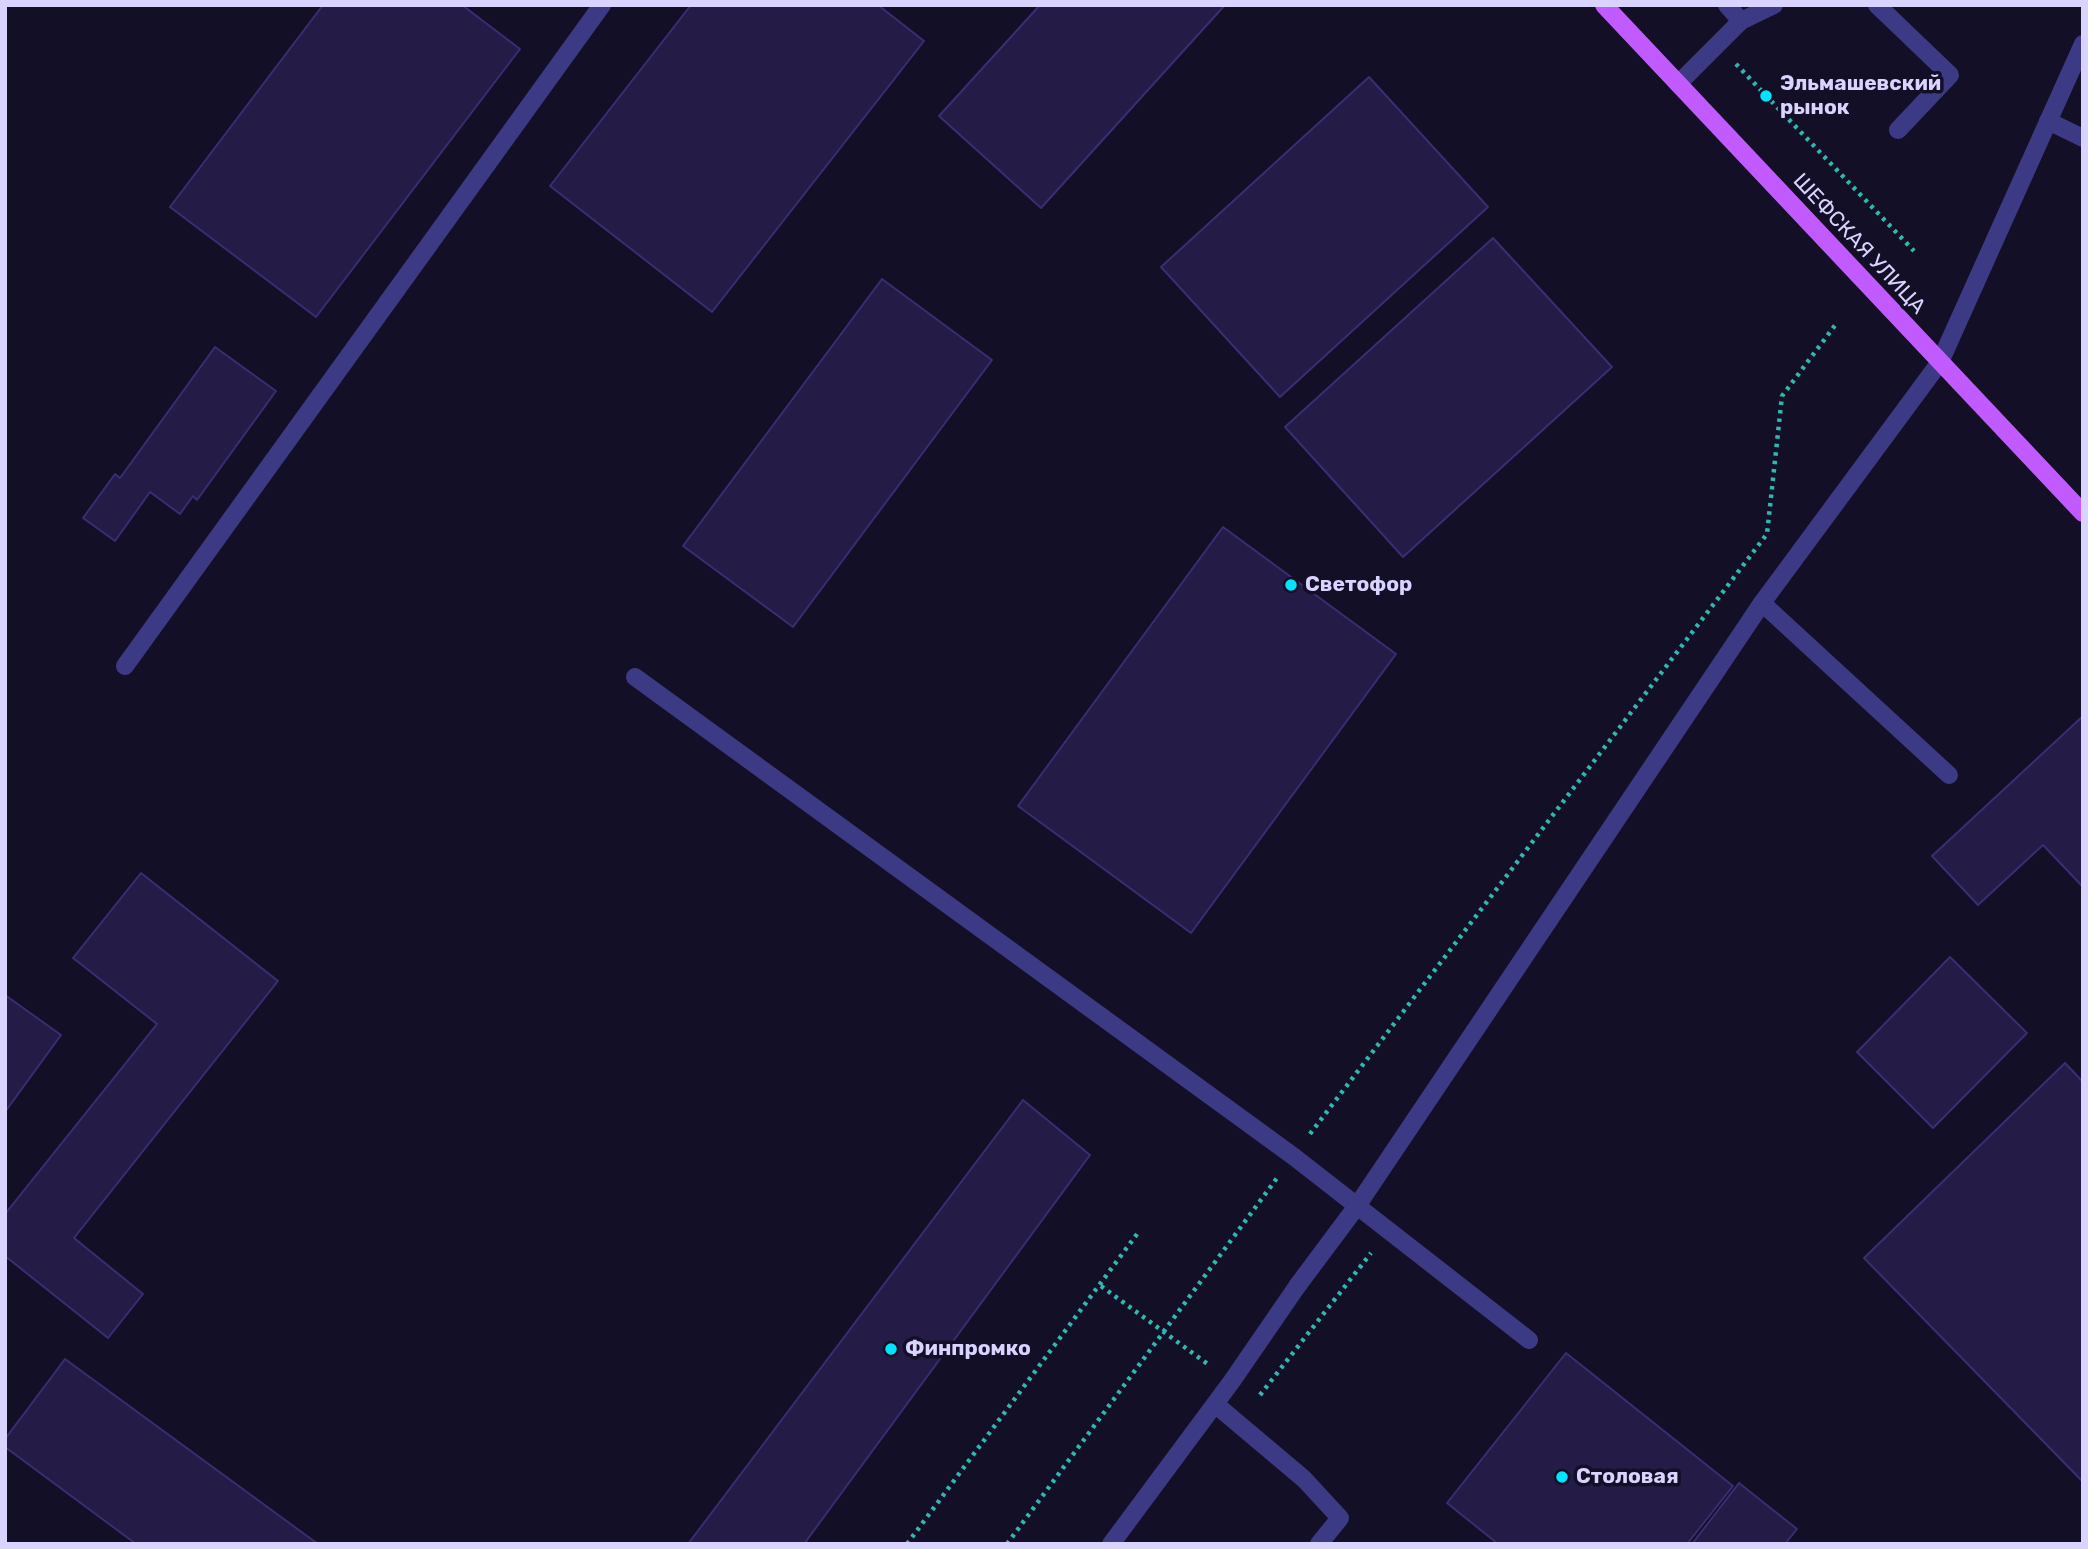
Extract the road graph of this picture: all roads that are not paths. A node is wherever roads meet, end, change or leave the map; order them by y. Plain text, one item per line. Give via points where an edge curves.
1 (601, 5) edge
2 (1604, 5) edge
3 (1727, 5) edge
4 (1774, 5) edge
5 (1877, 5) edge
6 (1741, 21) junction
7 (2083, 44) edge
8 (1678, 83) junction
9 (2048, 121) junction
10 (1898, 130) dead end
11 (2083, 138) edge
12 (1940, 362) junction
13 (2083, 513) edge
14 (1762, 603) junction
15 (125, 666) dead end
16 (635, 677) dead end
17 (1949, 775) dead end
18 (1357, 1206) junction
19 (1530, 1340) dead end
20 (1215, 1404) junction
21 (1111, 1544) edge
22 (1319, 1544) edge

1 - 15 street
2 - 8 main road, ШЕФСКАЯ УЛИЦА
3 - 6 street
4 - 6 street
5 - 10 street via 1950,75
6 - 8 street
7 - 9 street
8 - 12 main road, ШЕФСКАЯ УЛИЦА
9 - 11 street
9 - 12 street
12 - 13 main road, ШЕФСКАЯ УЛИЦА
12 - 14 street
14 - 17 street
14 - 18 street
16 - 18 street
18 - 19 street
18 - 20 street
20 - 21 street
20 - 22 street via 1304,1479 1340,1518

